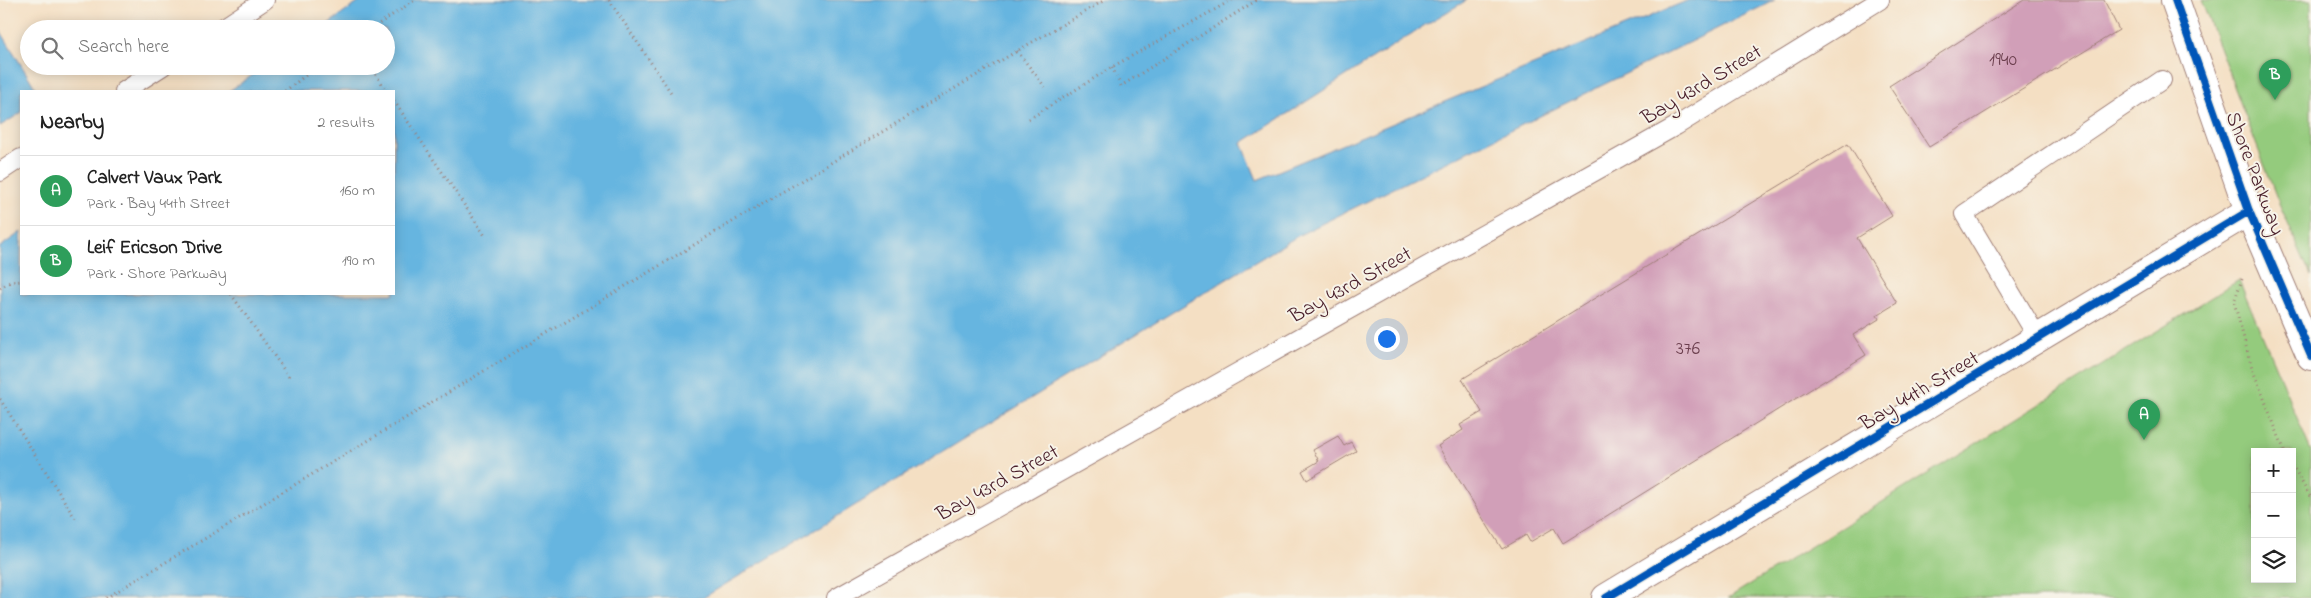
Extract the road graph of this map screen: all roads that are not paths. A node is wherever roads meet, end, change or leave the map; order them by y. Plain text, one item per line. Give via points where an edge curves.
1 (265, 0) edge
2 (1880, 0) edge
3 (2175, 0) edge
4 (235, 20) edge
5 (149, 75) edge
6 (2162, 80) dead end
7 (126, 90) edge
8 (20, 159) edge
9 (0, 172) edge
10 (2249, 211) junction
11 (2038, 338) junction
12 (2311, 356) edge
13 (836, 598) edge
14 (1606, 598) edge

1 - 4 lane
2 - 13 lane, Bay 43rd Street via 1676,126
3 - 10 street, Shore Parkway
5 - 7 lane
6 - 11 lane via 1964,214
8 - 9 lane
10 - 11 street, Bay 44th Street
10 - 12 street, Shore Parkway
11 - 14 street, Bay 44th Street

